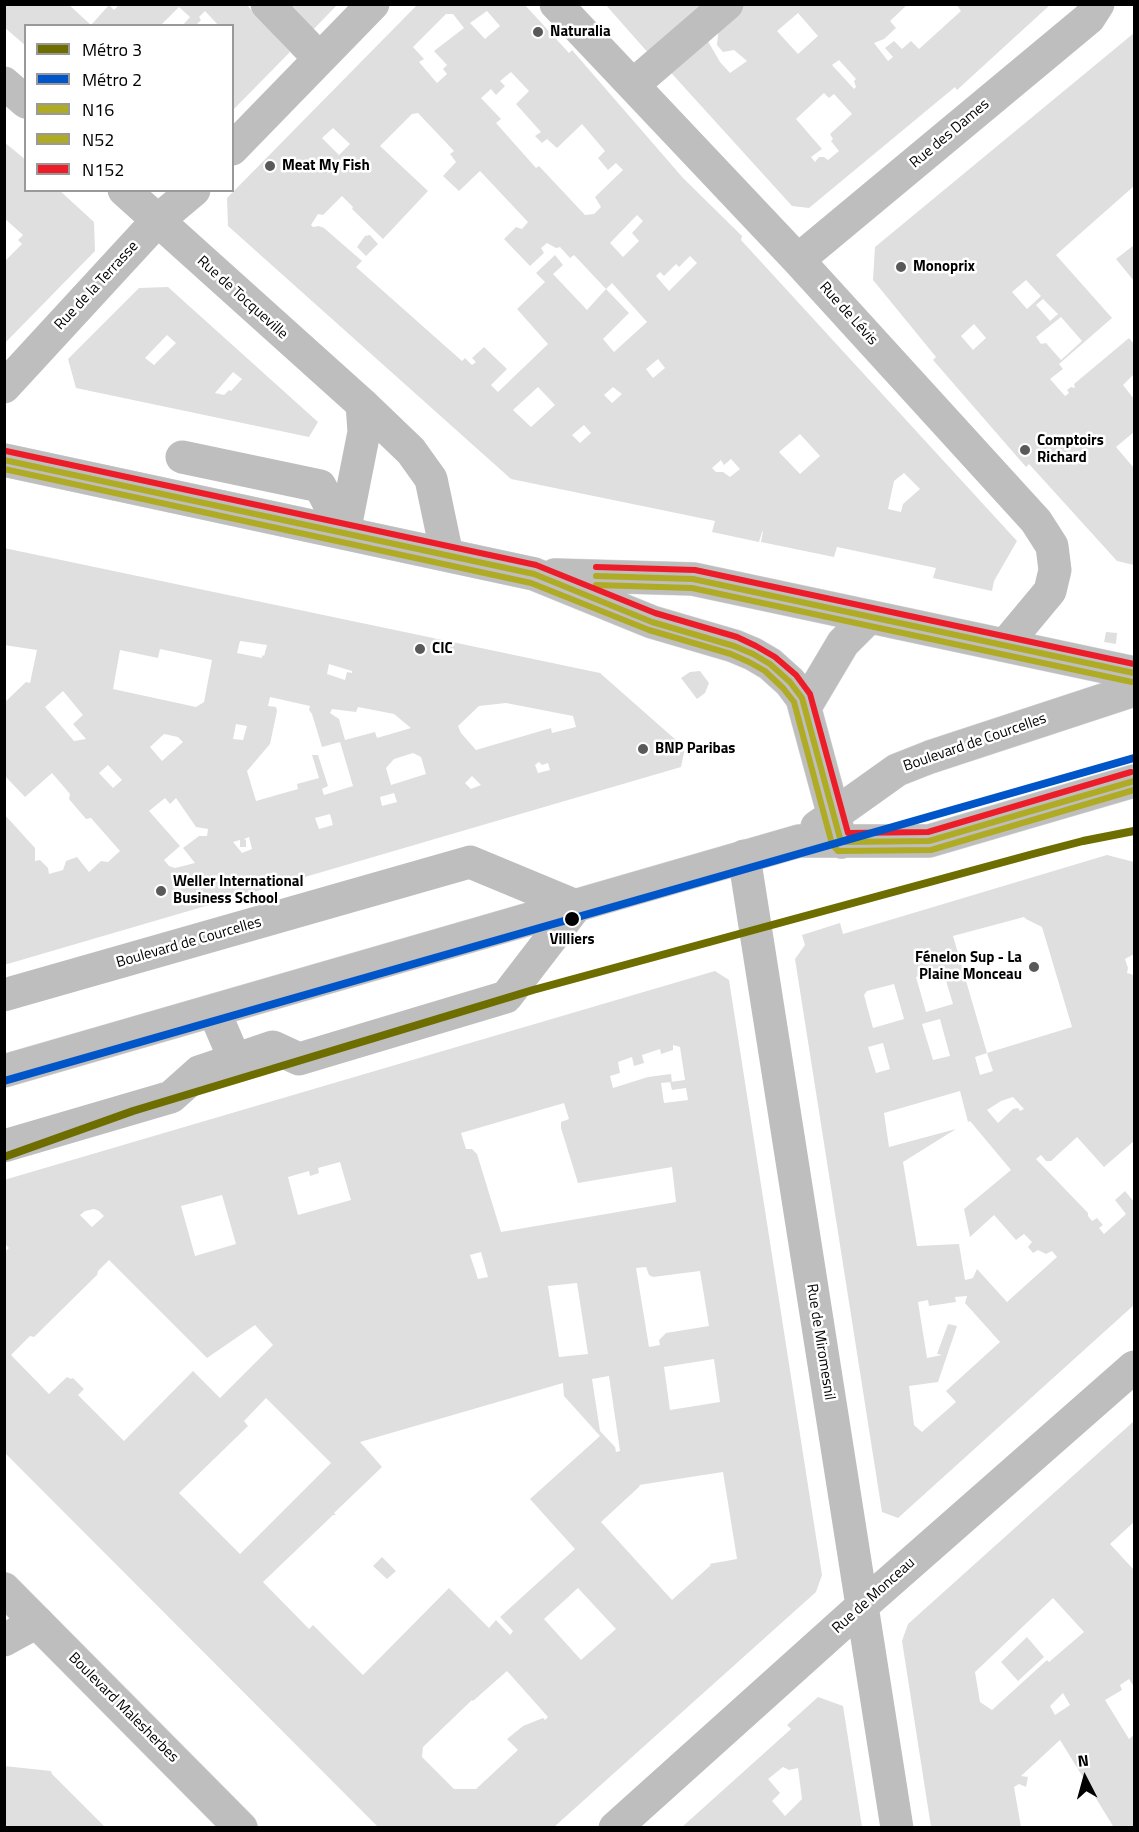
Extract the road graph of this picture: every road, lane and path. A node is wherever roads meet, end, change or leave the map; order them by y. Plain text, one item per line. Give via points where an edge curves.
1 (267, 4) edge
2 (373, 4) edge
3 (556, 4) edge
4 (728, 4) edge
5 (1098, 4) edge
6 (319, 58) junction
7 (4, 84) edge
8 (633, 85) junction
9 (24, 100) edge
10 (234, 147) edge
11 (126, 192) edge
12 (192, 192) edge
13 (157, 221) junction
14 (798, 261) junction
15 (4, 387) edge
16 (362, 404) junction
17 (182, 457) dead end
18 (4, 460) edge
19 (344, 533) junction
20 (447, 555) junction
21 (534, 574) junction
22 (869, 618) junction
23 (1005, 645) junction
24 (1134, 674) edge
25 (1134, 690) edge
26 (805, 707) junction
27 (1134, 781) edge
28 (837, 828) junction
29 (744, 856) junction
30 (576, 906) junction
31 (4, 996) edge
32 (214, 1011) junction
33 (235, 1060) junction
34 (4, 1071) edge
35 (4, 1146) edge
36 (1134, 1367) edge
37 (4, 1589) edge
38 (862, 1606) junction
39 (37, 1622) junction
40 (4, 1640) edge
41 (241, 1827) edge
42 (615, 1827) edge
43 (897, 1827) edge

1 - 6 street
2 - 6 street
3 - 8 street, Rue de Lévis
4 - 8 street
5 - 14 street, Rue des Dames via 1089,18
6 - 10 street
7 - 9 street
8 - 14 street, Rue de Lévis
11 - 13 street, Rue de Tocqueville
12 - 13 street, Rue de la Terrasse
13 - 15 street, Rue de la Terrasse
13 - 16 street, Rue de Tocqueville
14 - 23 street, Rue de Lévis via 1036,521 1052,546 1055,570 1050,591
16 - 19 street via 364,432
16 - 20 street, Rue de Tocqueville via 411,452 431,479
17 - 19 street via 320,486
18 - 19 street
19 - 20 street
20 - 21 street
21 - 22 street via 693,579
21 - 26 street via 652,622 753,654 790,681
22 - 23 street
22 - 26 street via 843,643
23 - 24 street
25 - 28 street, Boulevard de Courcelles via 897,770
26 - 28 street
27 - 28 street via 929,841
28 - 29 street
29 - 30 street
29 - 38 street, Rue de Miromesnil
30 - 31 street, Boulevard de Courcelles via 470,862
30 - 32 street
30 - 33 street via 506,997 299,1059 273,1047
32 - 33 street
32 - 34 street
33 - 35 street via 199,1072 171,1097
36 - 38 street, Rue de Monceau
37 - 39 street, Boulevard Malesherbes
38 - 42 street, Rue de Monceau
38 - 43 street, Rue de Miromesnil
39 - 40 street
39 - 41 street, Boulevard Malesherbes

